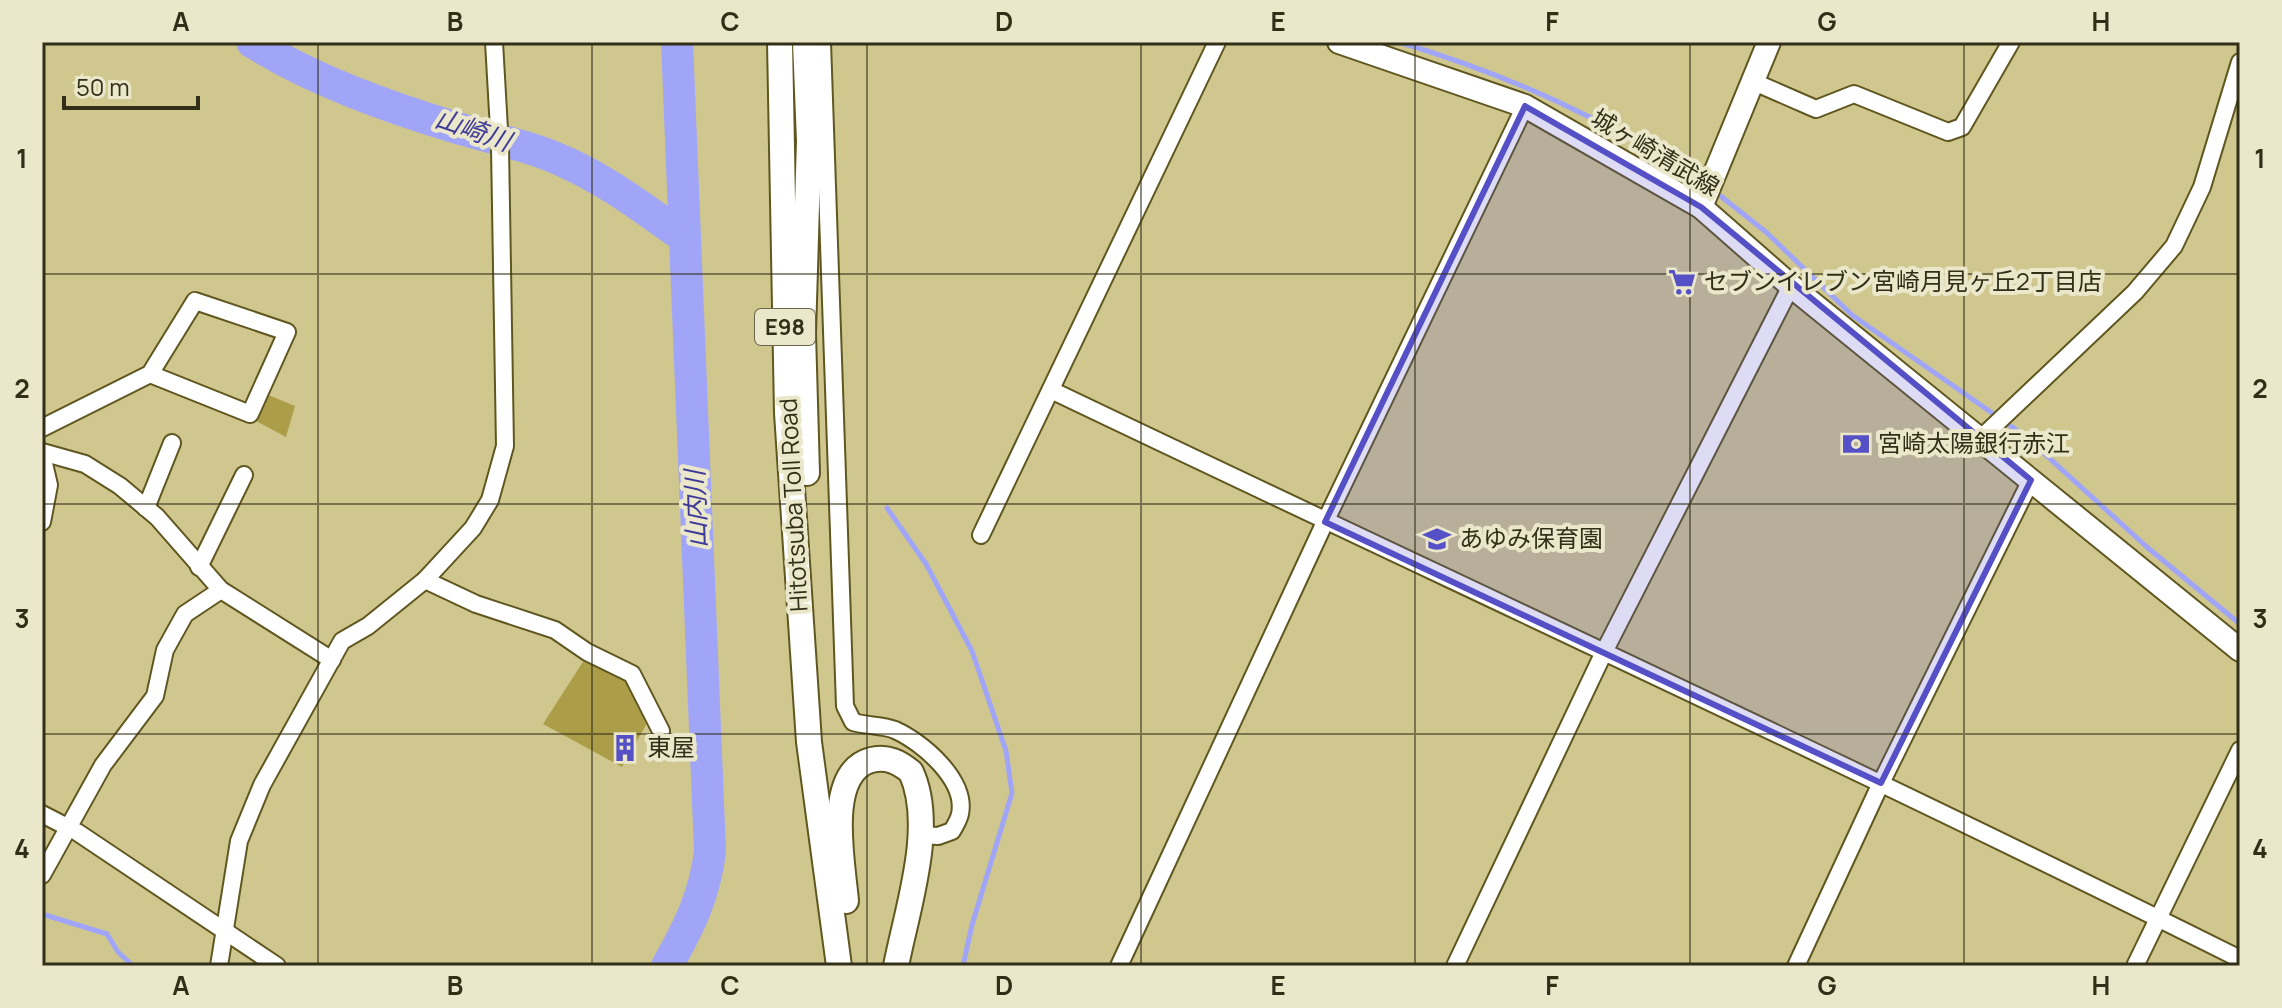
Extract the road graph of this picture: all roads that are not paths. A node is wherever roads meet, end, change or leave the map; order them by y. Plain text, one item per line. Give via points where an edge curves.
1 (494, 42) edge
2 (780, 42) edge
3 (805, 42) edge
4 (822, 42) edge
5 (1217, 42) edge
6 (1339, 42) edge
7 (1769, 42) edge
8 (2011, 42) edge
9 (2240, 62) edge
10 (1754, 82) junction
11 (1525, 106) junction
12 (1703, 203) junction
13 (1791, 286) junction
14 (150, 374) junction
15 (1051, 390) junction
16 (42, 428) edge
17 (1986, 434) junction
18 (172, 443) dead end
19 (42, 453) edge
20 (244, 475) dead end
21 (2031, 480) junction
22 (146, 508) junction
23 (42, 522) edge
24 (1325, 522) junction
25 (981, 535) dead end
26 (199, 567) junction
27 (425, 580) junction
28 (221, 590) junction
29 (800, 611) junction
30 (1605, 650) junction
31 (2240, 650) edge
32 (332, 660) junction
33 (661, 731) dead end
34 (2240, 750) edge
35 (1881, 783) junction
36 (42, 814) edge
37 (71, 828) junction
38 (921, 835) junction
39 (42, 875) edge
40 (2158, 918) junction
41 (226, 935) junction
42 (2240, 959) edge
43 (219, 966) edge
44 (277, 966) edge
45 (839, 966) edge
46 (851, 966) edge
47 (896, 966) edge
48 (1119, 966) edge
49 (1455, 966) edge
50 (1796, 966) edge
51 (2135, 966) edge

1 - 27 street via 505,446 490,500 473,528
2 - 29 main road, Hitotsuba Toll Road / E98 via 787,413
3 - 29 main road via 808,534
4 - 38 street via 845,706 853,722 892,728 946,770 960,799 960,814 952,831
5 - 15 street
6 - 11 main road, 城ヶ崎清武線
7 - 10 main road
8 - 10 street via 1962,127 1948,132 1854,94 1816,109
9 - 17 street via 2202,187 2174,246 2135,292
10 - 12 main road
11 - 12 main road, 城ヶ崎清武線
11 - 24 street
12 - 13 main road, 城ヶ崎清武線
13 - 17 main road, 城ヶ崎清武線
13 - 30 street
14 - 14 street via 250,414 287,332 195,301
14 - 16 street
15 - 24 street
15 - 25 street
17 - 21 main road, 城ヶ崎清武線
18 - 22 street
19 - 22 street via 85,464
19 - 23 street via 49,485
20 - 26 street
21 - 31 main road, 城ヶ崎清武線
21 - 35 street
22 - 26 street
24 - 30 street
24 - 48 street
26 - 28 street
27 - 32 street via 342,641
27 - 33 street via 476,604 555,630 632,674
28 - 32 street
28 - 37 street via 185,614 165,650 155,696 103,765
29 - 45 main road, Hitotsuba Toll Road / E98 via 809,742
30 - 35 street
30 - 49 street
32 - 41 street via 262,785 239,841
34 - 40 street
35 - 40 street
35 - 50 street
36 - 37 street
37 - 39 street
37 - 41 street
38 - 46 main road via 922,808 911,772 900,763 876,759 849,774 840,826
38 - 47 main road
40 - 42 street
40 - 51 street
41 - 43 street
41 - 44 street

